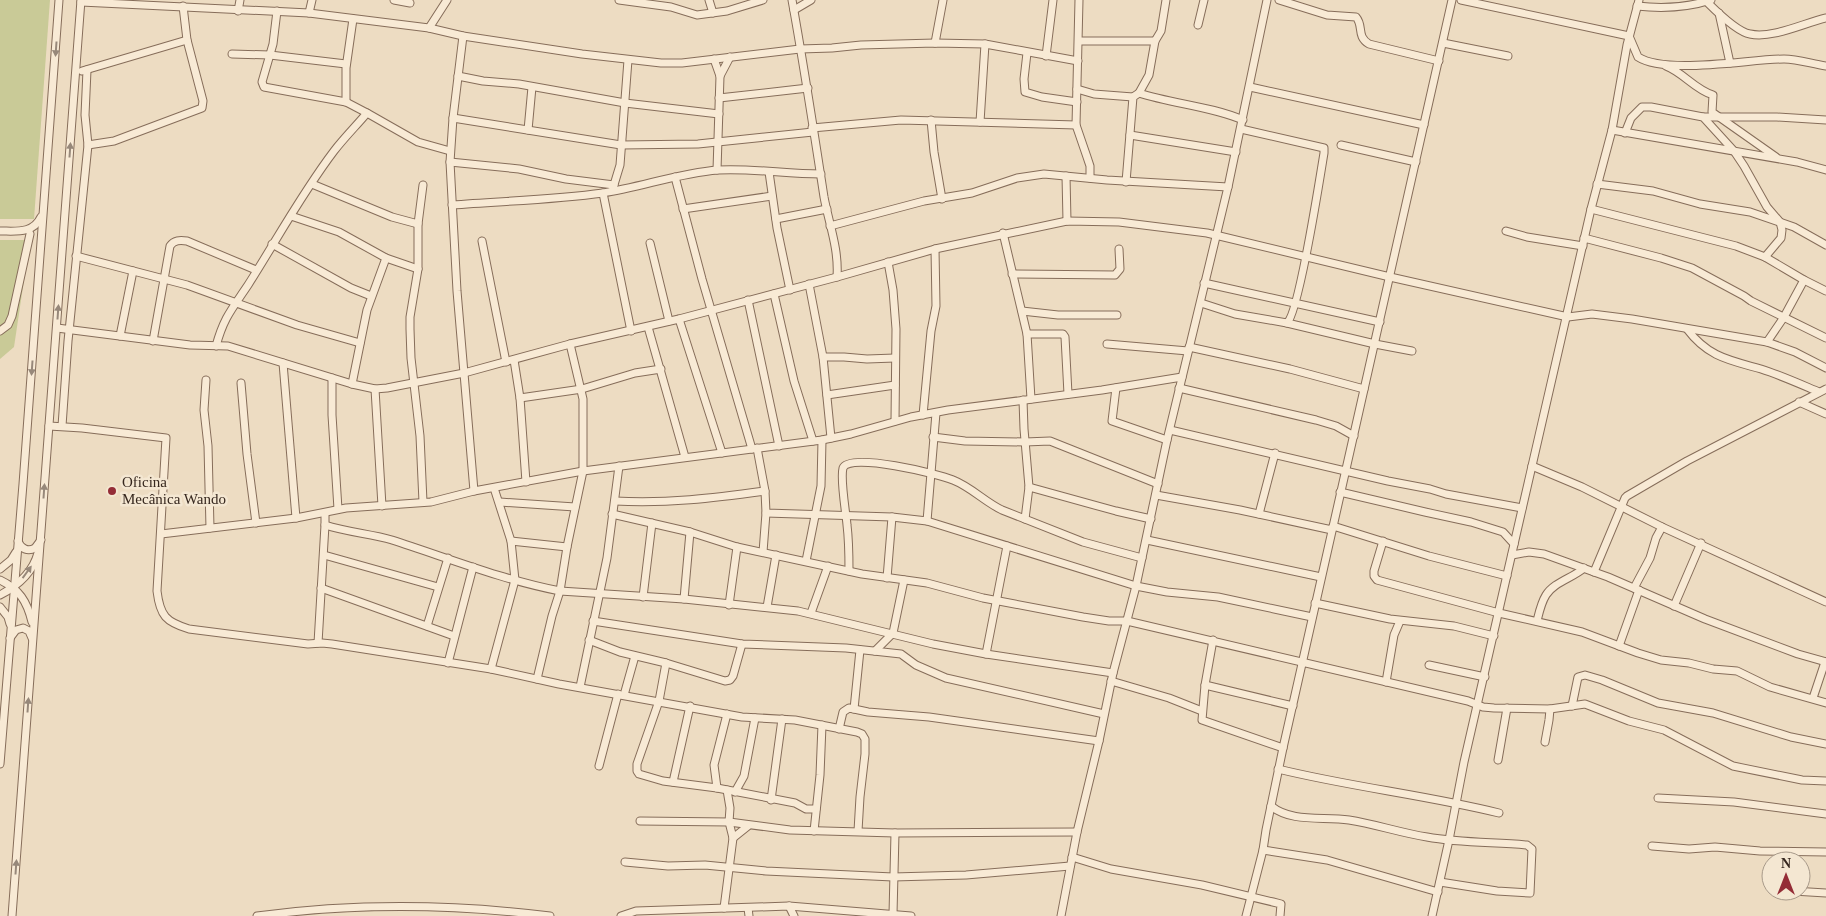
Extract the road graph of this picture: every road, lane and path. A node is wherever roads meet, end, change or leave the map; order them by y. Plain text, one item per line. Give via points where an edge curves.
1 (59, 0) edge
2 (240, 0) edge
3 (312, 0) edge
4 (394, 0) edge
5 (447, 0) edge
6 (619, 0) edge
7 (709, 0) edge
8 (762, 0) edge
9 (792, 0) edge
10 (811, 0) edge
11 (943, 0) edge
12 (1053, 0) edge
13 (1079, 0) edge
14 (1166, 0) edge
15 (1204, 0) edge
16 (1267, 0) edge
17 (1279, 0) edge
18 (1452, 0) edge
19 (1461, 0) edge
20 (81, 1) edge
21 (1709, 1) edge
22 (410, 3) dead end
23 (740, 3) edge
24 (1638, 3) edge
25 (671, 4) edge
26 (184, 6) junction
27 (238, 10) junction
28 (794, 10) junction
29 (277, 11) junction
30 (1719, 12) junction
31 (309, 13) junction
32 (713, 13) junction
33 (1826, 18) edge
34 (353, 19) junction
35 (1198, 25) dead end
36 (429, 28) junction
37 (463, 36) junction
38 (1629, 36) junction
39 (187, 40) junction
40 (1155, 41) junction
41 (1079, 42) junction
42 (935, 43) junction
43 (985, 44) junction
44 (1443, 44) junction
45 (800, 49) junction
46 (1028, 53) junction
47 (232, 54) dead end
48 (270, 55) junction
49 (1046, 56) junction
50 (1508, 56) dead end
51 (730, 57) junction
52 (714, 59) junction
53 (628, 60) junction
54 (1078, 61) junction
55 (1439, 61) junction
56 (1730, 62) junction
57 (346, 64) junction
58 (1661, 64) junction
59 (1826, 66) edge
60 (87, 70) junction
61 (75, 73) junction
62 (458, 76) junction
63 (720, 76) junction
64 (532, 87) junction
65 (1250, 87) junction
66 (808, 88) junction
67 (1077, 89) junction
68 (1136, 95) junction
69 (719, 98) junction
70 (346, 102) junction
71 (1077, 102) junction
72 (625, 103) junction
73 (367, 113) junction
74 (719, 114) junction
75 (1703, 117) junction
76 (1718, 117) junction
77 (453, 118) junction
78 (931, 120) junction
79 (1243, 120) junction
80 (1826, 120) edge
81 (980, 122) junction
82 (1076, 125) junction
83 (1424, 125) junction
84 (1241, 129) junction
85 (528, 130) junction
86 (813, 130) junction
87 (1612, 130) junction
88 (1625, 133) junction
89 (1130, 135) junction
90 (719, 142) junction
91 (1341, 144) dead end
92 (621, 145) junction
93 (88, 146) junction
94 (450, 151) junction
95 (1236, 152) junction
96 (1734, 152) junction
97 (1778, 159) junction
98 (450, 162) junction
99 (1416, 162) junction
100 (717, 170) junction
101 (1826, 170) edge
102 (769, 172) junction
103 (821, 174) junction
104 (1066, 176) junction
105 (675, 177) junction
106 (1090, 178) junction
107 (1126, 182) junction
108 (312, 184) junction
109 (1597, 184) junction
110 (422, 185) dead end
111 (1228, 187) junction
112 (613, 188) junction
113 (603, 193) junction
114 (772, 196) junction
115 (942, 199) junction
116 (452, 206) junction
117 (683, 209) junction
118 (1591, 209) junction
119 (44, 210) junction
120 (826, 210) junction
121 (291, 216) junction
122 (776, 219) junction
123 (1067, 221) junction
124 (1780, 222) junction
125 (418, 224) junction
126 (830, 226) junction
127 (0, 231) edge
128 (15, 231) junction
129 (1506, 231) dead end
130 (1003, 233) junction
131 (30, 234) junction
132 (1216, 235) junction
133 (482, 241) dead end
134 (1584, 242) junction
135 (650, 243) dead end
136 (272, 244) junction
137 (1826, 244) edge
138 (935, 248) junction
139 (1119, 250) dead end
140 (76, 256) junction
141 (1305, 257) junction
142 (1765, 257) junction
143 (386, 258) junction
144 (40, 259) junction
145 (888, 262) junction
146 (418, 269) junction
147 (256, 270) junction
148 (133, 271) junction
149 (1012, 274) junction
150 (837, 277) junction
151 (1390, 277) junction
152 (164, 279) junction
153 (1804, 280) junction
154 (1204, 283) junction
155 (809, 284) junction
156 (790, 290) junction
157 (1826, 291) edge
158 (774, 294) junction
159 (371, 296) junction
160 (748, 300) junction
161 (235, 302) junction
162 (1201, 303) junction
163 (1295, 304) junction
164 (711, 310) junction
165 (1022, 311) junction
166 (1117, 315) dead end
167 (1568, 317) junction
168 (1784, 317) junction
169 (679, 319) junction
170 (670, 321) junction
171 (1380, 322) junction
172 (1287, 323) junction
173 (648, 326) junction
174 (57, 328) junction
175 (69, 329) junction
176 (1687, 329) junction
177 (0, 331) edge
178 (631, 331) junction
179 (1026, 334) junction
180 (120, 336) junction
181 (1826, 338) edge
182 (153, 341) junction
183 (1767, 342) junction
184 (360, 343) junction
185 (570, 344) junction
186 (1107, 344) dead end
187 (1375, 344) junction
188 (216, 346) junction
189 (1189, 349) junction
190 (1412, 351) dead end
191 (823, 357) junction
192 (895, 358) junction
193 (514, 360) junction
194 (506, 362) junction
195 (283, 363) junction
196 (1826, 368) edge
197 (661, 369) junction
198 (464, 373) junction
199 (1182, 377) junction
200 (332, 378) junction
201 (206, 380) dead end
202 (241, 383) dead end
203 (352, 384) junction
204 (416, 384) junction
205 (895, 385) junction
206 (1116, 388) junction
207 (1179, 388) junction
208 (375, 389) junction
209 (582, 389) junction
210 (1364, 389) junction
211 (1823, 390) edge
212 (1068, 394) junction
213 (827, 395) junction
214 (520, 398) junction
215 (1027, 399) junction
216 (1799, 402) junction
217 (936, 413) junction
218 (1826, 414) edge
219 (923, 415) junction
220 (895, 421) junction
221 (49, 426) junction
222 (62, 426) junction
223 (1170, 430) junction
224 (1354, 436) junction
225 (934, 437) junction
226 (832, 438) junction
227 (822, 440) junction
228 (1167, 440) junction
229 (813, 441) junction
230 (1024, 442) junction
231 (779, 446) junction
232 (755, 449) junction
233 (722, 453) junction
234 (1275, 453) junction
235 (685, 457) junction
236 (619, 466) junction
237 (1532, 466) junction
238 (1346, 470) junction
239 (583, 471) junction
240 (930, 473) junction
241 (526, 482) junction
242 (1158, 484) junction
243 (1029, 487) junction
244 (494, 488) junction
245 (474, 491) junction
246 (765, 491) junction
247 (1340, 492) junction
248 (1156, 495) junction
249 (615, 501) junction
250 (423, 502) junction
251 (500, 502) junction
252 (382, 506) junction
253 (1622, 506) junction
254 (575, 507) junction
255 (1522, 508) junction
256 (338, 509) junction
257 (325, 513) junction
258 (766, 513) junction
259 (612, 514) junction
260 (817, 514) junction
261 (1258, 514) junction
262 (846, 515) junction
263 (892, 517) junction
264 (296, 518) junction
265 (1025, 519) junction
266 (1151, 519) junction
267 (927, 521) junction
268 (256, 523) junction
269 (652, 523) junction
270 (325, 526) junction
271 (1662, 527) junction
272 (210, 528) junction
273 (1333, 528) junction
274 (690, 532) junction
275 (161, 534) junction
276 (18, 538) junction
277 (41, 540) junction
278 (1147, 540) junction
279 (511, 541) junction
280 (1383, 541) junction
281 (1701, 543) junction
282 (1514, 544) junction
283 (1007, 546) junction
284 (567, 547) junction
285 (737, 547) junction
286 (17, 549) junction
287 (763, 552) junction
288 (1512, 554) junction
289 (324, 555) junction
290 (776, 555) junction
291 (448, 558) junction
292 (1142, 558) junction
293 (806, 561) junction
294 (828, 566) junction
295 (473, 567) junction
296 (1584, 568) junction
297 (0, 569) edge
298 (849, 571) junction
299 (1594, 572) junction
300 (1507, 576) junction
301 (1321, 577) junction
302 (887, 578) junction
303 (0, 580) edge
304 (514, 580) junction
305 (904, 580) junction
306 (1136, 586) junction
307 (14, 587) junction
308 (438, 587) junction
309 (321, 588) junction
310 (1637, 589) junction
311 (560, 591) junction
312 (600, 594) junction
313 (0, 595) edge
314 (643, 597) junction
315 (684, 599) junction
316 (996, 599) junction
317 (1826, 602) edge
318 (1315, 603) junction
319 (729, 605) junction
320 (1674, 606) junction
321 (0, 607) edge
322 (767, 607) junction
323 (811, 613) junction
324 (1499, 613) junction
325 (1312, 617) junction
326 (593, 621) junction
327 (1127, 621) junction
328 (1400, 621) junction
329 (1536, 621) junction
330 (428, 626) junction
331 (11, 628) junction
332 (34, 630) junction
333 (893, 633) junction
334 (454, 636) junction
335 (1494, 636) junction
336 (10, 638) junction
337 (33, 640) junction
338 (589, 640) junction
339 (1213, 640) junction
340 (318, 643) junction
341 (742, 644) junction
342 (1619, 646) junction
343 (860, 650) junction
344 (875, 651) junction
345 (986, 654) junction
346 (635, 656) junction
347 (1826, 662) edge
348 (448, 663) junction
349 (666, 663) junction
350 (1302, 663) junction
351 (1429, 665) dead end
352 (492, 669) junction
353 (1113, 672) junction
354 (1485, 677) junction
355 (537, 679) junction
356 (1111, 681) junction
357 (1386, 682) junction
358 (1205, 685) junction
359 (580, 687) junction
360 (621, 695) junction
361 (1812, 698) junction
362 (659, 701) junction
363 (1826, 703) edge
364 (1478, 705) junction
365 (690, 706) junction
366 (1293, 706) junction
367 (1572, 706) junction
368 (854, 708) junction
369 (1507, 708) junction
370 (1550, 709) junction
371 (1202, 711) junction
372 (727, 714) junction
373 (1104, 714) junction
374 (755, 718) junction
375 (782, 718) junction
376 (822, 725) junction
377 (839, 729) junction
378 (1099, 741) junction
379 (1545, 742) dead end
380 (1826, 744) edge
381 (1283, 748) junction
382 (1498, 760) dead end
383 (0, 764) edge
384 (599, 766) dead end
385 (1278, 769) junction
386 (1826, 781) edge
387 (673, 782) junction
388 (717, 788) junction
389 (727, 790) junction
390 (735, 792) junction
391 (1658, 798) dead end
392 (772, 800) junction
393 (1456, 802) junction
394 (1270, 806) junction
395 (816, 808) junction
396 (1499, 813) dead end
397 (1826, 814) edge
398 (640, 821) dead end
399 (729, 822) junction
400 (748, 826) junction
401 (814, 831) junction
402 (858, 831) junction
403 (1077, 832) junction
404 (895, 833) junction
405 (733, 838) junction
406 (1449, 840) junction
407 (1652, 846) dead end
408 (1263, 850) junction
409 (1826, 852) edge
410 (1072, 857) junction
411 (625, 862) dead end
412 (1070, 866) junction
413 (729, 867) junction
414 (893, 877) junction
415 (1440, 882) junction
416 (1438, 892) junction
417 (1811, 892) edge
418 (1826, 893) edge
419 (1250, 897) junction
420 (789, 906) junction
421 (801, 907) junction
422 (724, 908) junction
423 (748, 908) junction
424 (709, 912) edge
425 (667, 913) edge
426 (836, 913) edge
427 (893, 914) junction
428 (881, 915) edge
429 (12, 916) edge
430 (257, 916) edge
431 (550, 916) edge
432 (623, 916) edge
433 (750, 916) edge
434 (794, 916) edge
435 (798, 916) edge
436 (911, 916) edge
437 (1061, 916) edge
438 (1246, 916) edge
439 (1280, 916) edge
440 (1432, 916) edge

1 -> 119 street
2 - 27 street
3 - 31 street
4 - 22 street
5 - 36 street
6 - 25 street
7 - 32 street
8 - 23 street
9 - 28 street
10 - 28 street
11 - 42 street
12 - 49 street
13 - 41 street
14 - 40 street via 1161,31
15 - 35 street
16 - 65 street
17 - 55 street via 1327,15 1356,17 1362,37 1369,44
18 - 44 street
19 - 38 street
20 - 26 street
20 - 61 street
21 - 24 street via 1667,8
21 - 30 street
23 - 32 street
24 - 38 street
25 - 32 street via 698,15
26 - 27 street
26 - 39 street
27 - 29 street
28 - 45 street
29 - 31 street
29 - 48 street
30 - 33 street via 1744,32 1757,35
30 - 56 street
31 - 34 street
34 - 36 street
34 - 57 street
36 - 37 street
37 - 53 street
37 - 62 street
38 - 58 street via 1638,57
38 - 87 street
39 - 60 street
39 - 93 street via 202,108 114,141
40 - 41 street
40 - 68 street via 1149,75
41 - 54 street
42 - 43 street
42 - 45 street
43 - 46 street
43 - 81 street
44 - 50 street
44 - 55 street
45 - 51 street
45 - 66 street
46 - 49 street
46 - 71 street via 1025,92
47 - 48 street
48 - 57 street
48 - 70 street via 263,76 264,87
49 - 54 street
51 - 52 street
51 - 63 street
52 - 53 street via 682,62
52 - 63 street
53 - 72 street
54 - 67 street
55 - 83 street
56 - 58 street
56 - 59 street via 1786,59
57 - 70 street
58 - 76 street via 1683,75 1698,90 1713,95 1712,109
60 - 61 street
60 - 93 street via 85,115
174 -> 61 street
62 - 64 street
62 - 77 street
63 - 69 street
64 - 72 street
64 - 85 street
65 - 79 street
65 - 83 street
66 - 69 street
66 - 86 street
67 - 68 street via 1094,94
67 - 71 street
68 - 79 street
68 - 89 street
69 - 74 street
70 - 73 street
71 - 82 street
72 - 74 street
72 - 92 street
73 - 94 street via 418,142
73 - 108 street via 333,152
74 - 90 street
75 - 76 street
75 - 88 street via 1642,107 1631,118
75 - 96 street
76 - 80 street
76 - 97 street
77 - 85 street
77 - 94 street
78 - 81 street
78 - 86 street via 901,120
78 - 115 street
79 - 84 street
81 - 82 street
82 - 106 street via 1090,166
83 - 99 street
84 - 95 street
84 - 141 street via 1324,148
85 - 92 street
86 - 90 street
86 - 103 street
87 - 88 street
87 - 109 street
88 - 96 street
89 - 95 street
89 - 107 street
90 - 92 street
90 - 100 street
91 - 99 street
92 - 112 street via 619,170
93 - 140 street
94 - 98 street
95 - 111 street
96 - 97 street
96 - 124 street via 1767,207
97 - 101 street
98 - 112 street via 519,169
98 - 116 street
99 - 151 street
100 - 102 street
100 - 105 street
102 - 103 street
102 - 114 street
103 - 120 street
104 - 106 street
104 - 115 street via 1025,176
104 - 123 street
105 - 112 street
105 - 117 street
106 - 107 street
107 - 111 street
108 - 121 street
108 - 125 street via 392,217
109 - 118 street
109 - 124 street via 1653,191 1700,204 1750,212
110 - 125 street
111 - 132 street
112 - 113 street
113 - 116 street
113 - 178 street
114 - 117 street
114 - 122 street
115 - 126 street
116 - 198 street
117 - 164 street
118 - 134 street
118 - 142 street via 1731,244
119 - 128 street via 34,228
119 - 144 street
120 - 122 street
120 - 126 street
121 - 136 street
121 - 143 street via 339,232
122 - 156 street
123 - 130 street
123 - 132 street via 1119,222
124 - 137 street
124 - 142 street via 1781,238
125 - 146 street
126 - 150 street via 838,259
127 - 128 street
128 - 131 street
129 - 134 street via 1527,237
130 - 138 street
130 - 149 street
131 - 144 street via 34,237
131 - 177 street via 12,316
132 - 141 street
132 - 154 street
133 - 194 street
134 - 167 street
134 - 168 street via 1692,268
135 - 170 street
136 - 147 street
136 - 159 street
138 - 145 street
138 - 219 street via 936,306
139 - 149 street via 1120,269 1115,275
140 - 148 street
140 - 175 street
141 - 151 street
141 - 163 street
142 - 153 street
143 - 146 street
143 - 159 street
144 -> 276 street
145 - 150 street
145 - 192 street via 895,310
146 - 204 street via 410,323
147 - 152 street via 180,240 170,246
147 - 161 street
148 - 152 street
148 - 180 street
149 - 165 street
150 - 155 street
151 - 167 street
151 - 171 street
152 - 161 street
152 - 182 street
153 - 157 street
153 - 168 street
154 - 162 street
154 - 163 street
155 - 156 street
155 - 191 street
156 - 158 street
158 - 160 street
158 - 229 street via 794,381
159 - 184 street
160 - 164 street
160 - 231 street
161 - 184 street via 296,325
161 - 188 street via 221,326
162 - 172 street via 1235,314
162 - 189 street
163 - 171 street
163 - 172 street
164 - 169 street
164 - 232 street
165 - 166 street
165 - 179 street
167 - 176 street via 1592,314
167 - 237 street
168 - 181 street
168 - 183 street
169 - 170 street
169 - 233 street
170 - 173 street
171 - 187 street
172 - 187 street
173 - 178 street
173 - 197 street
174 - 175 street
174 - 221 street
175 - 180 street
175 - 222 street
176 - 183 street
176 - 211 street via 1714,354
178 - 185 street
179 - 212 street via 1063,334
179 - 215 street
180 - 182 street
182 - 188 street
183 - 196 street
184 - 203 street
185 - 193 street
185 - 209 street
186 - 189 street
187 - 190 street
187 - 210 street
188 - 195 street via 249,351
189 - 199 street
189 - 210 street via 1290,369
191 - 192 street
191 - 213 street
192 - 205 street
193 - 194 street
193 - 214 street
194 - 198 street
195 - 200 street
195 - 264 street
197 - 209 street via 635,373
197 - 235 street
198 - 204 street
198 - 245 street
199 - 206 street
199 - 207 street
200 - 203 street
200 - 256 street
201 - 272 street via 204,410
202 - 268 street
203 - 208 street
204 - 208 street
204 - 250 street
205 - 213 street
205 - 220 street
206 - 212 street
206 - 228 street via 1112,421
207 - 223 street
207 - 224 street via 1316,420
208 - 252 street
209 - 214 street
209 - 239 street
210 - 224 street
211 - 216 street
212 - 215 street
213 - 226 street
214 - 241 street
215 - 217 street
215 - 230 street
216 - 218 street
216 - 253 street via 1657,478 1627,496
217 - 219 street
217 - 225 street
219 - 220 street
220 - 226 street
221 - 222 street
277 -> 221 street
222 - 275 street via 166,438
223 - 228 street
223 - 234 street
224 - 238 street
225 - 230 street
225 - 240 street
226 - 227 street
227 - 229 street
227 - 260 street
228 - 242 street
229 - 231 street
230 - 242 street via 1044,440 1060,444
230 - 243 street
231 - 232 street
232 - 233 street
232 - 246 street
233 - 235 street
234 - 238 street
234 - 261 street
235 - 236 street
236 - 239 street
236 - 249 street
237 - 253 street
237 - 255 street
238 - 247 street
238 - 255 street
239 - 241 street
239 - 254 street
240 - 262 street via 884,464 847,463 842,476
240 - 265 street via 960,483 992,506
240 - 267 street
241 - 244 street
242 - 248 street
243 - 265 street
243 - 266 street
244 - 245 street
244 - 251 street
245 - 250 street
246 - 249 street via 666,502
246 - 258 street
247 - 273 street
247 - 282 street via 1471,522 1503,532
248 - 261 street
248 - 266 street
249 - 259 street
250 - 252 street
251 - 254 street
251 - 279 street
252 - 256 street
253 - 271 street
253 - 299 street
254 - 284 street
255 - 282 street
256 - 257 street
257 - 264 street
257 - 270 street
258 - 260 street
258 - 287 street
259 - 269 street
259 - 312 street
260 - 262 street
260 - 293 street
261 - 273 street
262 - 263 street
262 - 298 street
263 - 267 street
263 - 302 street
264 - 268 street
265 - 292 street via 1083,542
266 - 278 street
267 - 283 street
268 - 272 street
269 - 274 street
269 - 314 street
270 - 289 street
270 - 291 street via 383,538
271 - 281 street
271 - 310 street
272 - 275 street
273 - 280 street
273 - 301 street
274 - 285 street
274 - 315 street
275 - 340 street via 158,598 165,618 172,624 189,629
276 - 277 street via 22,548 29,550
276 - 286 street
307 -> 277 street via 29,571
277 - 332 street
278 - 292 street
278 - 301 street
279 - 284 street
279 - 304 street
280 - 300 street
280 - 324 street via 1374,571 1377,580
281 - 317 street
281 - 320 street
282 - 288 street
283 - 306 street
283 - 316 street
284 - 311 street
285 - 287 street
285 - 319 street
286 - 297 street via 11,560
286 - 307 street
287 - 290 street
288 - 296 street via 1537,552
288 - 300 street
289 - 308 street
289 - 309 street
290 - 293 street
290 - 322 street
291 - 295 street
291 - 308 street
292 - 306 street
293 - 294 street
294 - 298 street
294 - 323 street
295 - 304 street
295 - 334 street
296 - 299 street
296 - 329 street via 1546,595
298 - 302 street
299 - 310 street
300 - 324 street
301 - 318 street
302 - 305 street
303 - 307 street
304 - 311 street
304 - 352 street
305 - 316 street
305 - 333 street
306 - 325 street via 1218,597
306 - 327 street
307 - 313 street
307 - 331 street
307 - 332 street via 28,607
308 - 330 street
309 - 330 street
309 - 340 street
310 - 320 street
310 - 342 street
311 - 312 street
311 - 355 street
312 - 314 street
312 - 326 street
314 - 315 street
315 - 319 street
316 - 327 street via 1100,620
316 - 345 street
318 - 325 street
318 - 328 street
319 - 322 street
320 - 347 street
321 - 331 street
322 - 323 street
323 - 333 street
324 - 329 street
324 - 335 street
325 - 350 street
326 - 338 street
326 - 341 street
327 - 339 street
327 - 353 street
328 - 335 street via 1446,624
328 - 357 street via 1394,635
329 - 342 street via 1582,632
330 - 334 street
331 - 336 street
332 - 337 street
333 - 344 street
333 - 345 street
334 - 348 street
335 - 354 street
336 - 337 street via 16,630 23,628 29,631
336 - 383 street
429 -> 337 street
338 - 346 street
338 - 359 street
339 - 350 street
339 - 358 street
340 - 348 street
341 - 343 street
341 - 349 street via 730,680 711,678
342 - 361 street via 1660,660 1737,671 1770,687
343 - 344 street
343 - 368 street
344 - 373 street via 903,655 916,665 946,678
345 - 353 street
346 - 349 street
346 - 360 street
347 - 361 street
348 - 352 street
349 - 362 street
350 - 357 street
350 - 366 street
351 - 354 street
352 - 355 street
353 - 356 street
354 - 364 street
355 - 359 street
356 - 371 street
356 - 373 street
357 - 364 street
358 - 366 street
358 - 371 street
359 - 360 street
360 - 362 street
360 - 384 street
361 - 363 street
362 - 365 street
362 - 387 street via 637,771 647,778
364 - 369 street
364 - 393 street
365 - 372 street
365 - 387 street
366 - 381 street
367 - 370 street
367 - 380 street via 1578,677 1585,674 1658,703 1713,713 1791,737
367 - 386 street via 1585,704 1664,730 1738,768 1802,780
368 - 377 street via 843,712
368 - 378 street
369 - 370 street
369 - 382 street
370 - 379 street
371 - 381 street via 1204,722
372 - 374 street
372 - 388 street via 714,765
373 - 378 street
374 - 375 street
374 - 390 street via 744,776
375 - 376 street
375 - 392 street
376 - 377 street
376 - 395 street
377 - 402 street via 857,732 864,739
378 - 403 street
381 - 385 street
385 - 393 street
385 - 394 street
387 - 388 street
388 - 389 street
389 - 390 street
389 - 399 street
390 - 392 street
391 - 397 street via 1734,802
392 - 395 street via 806,809
393 - 396 street
393 - 406 street
394 - 406 street via 1294,816 1348,820
394 - 408 street
395 - 401 street
398 - 399 street
399 - 400 street
399 - 405 street
400 - 401 street
400 - 405 street
401 - 402 street
402 - 404 street
403 - 404 street
403 - 410 street
404 - 414 street
405 - 413 street
406 - 415 street
406 - 415 street via 1530,846 1532,892 1497,891
407 - 409 street
408 - 416 street via 1327,860
408 - 419 street
410 - 412 street
410 - 419 street via 1111,869
411 - 413 street
412 - 414 street via 966,875
412 - 437 street
413 - 414 street
413 - 422 street
414 - 427 street
415 - 416 street
416 - 440 street
417 - 418 street
419 - 438 street
419 - 439 street via 1281,904
420 - 421 street
420 - 423 street
420 - 434 street
421 - 426 street
421 - 435 street
422 - 423 street
422 - 424 street
423 - 433 street
424 - 425 street
425 - 432 street via 636,911
426 - 428 street
427 - 428 street
427 - 436 street
430 - 431 street via 389,906 437,906

